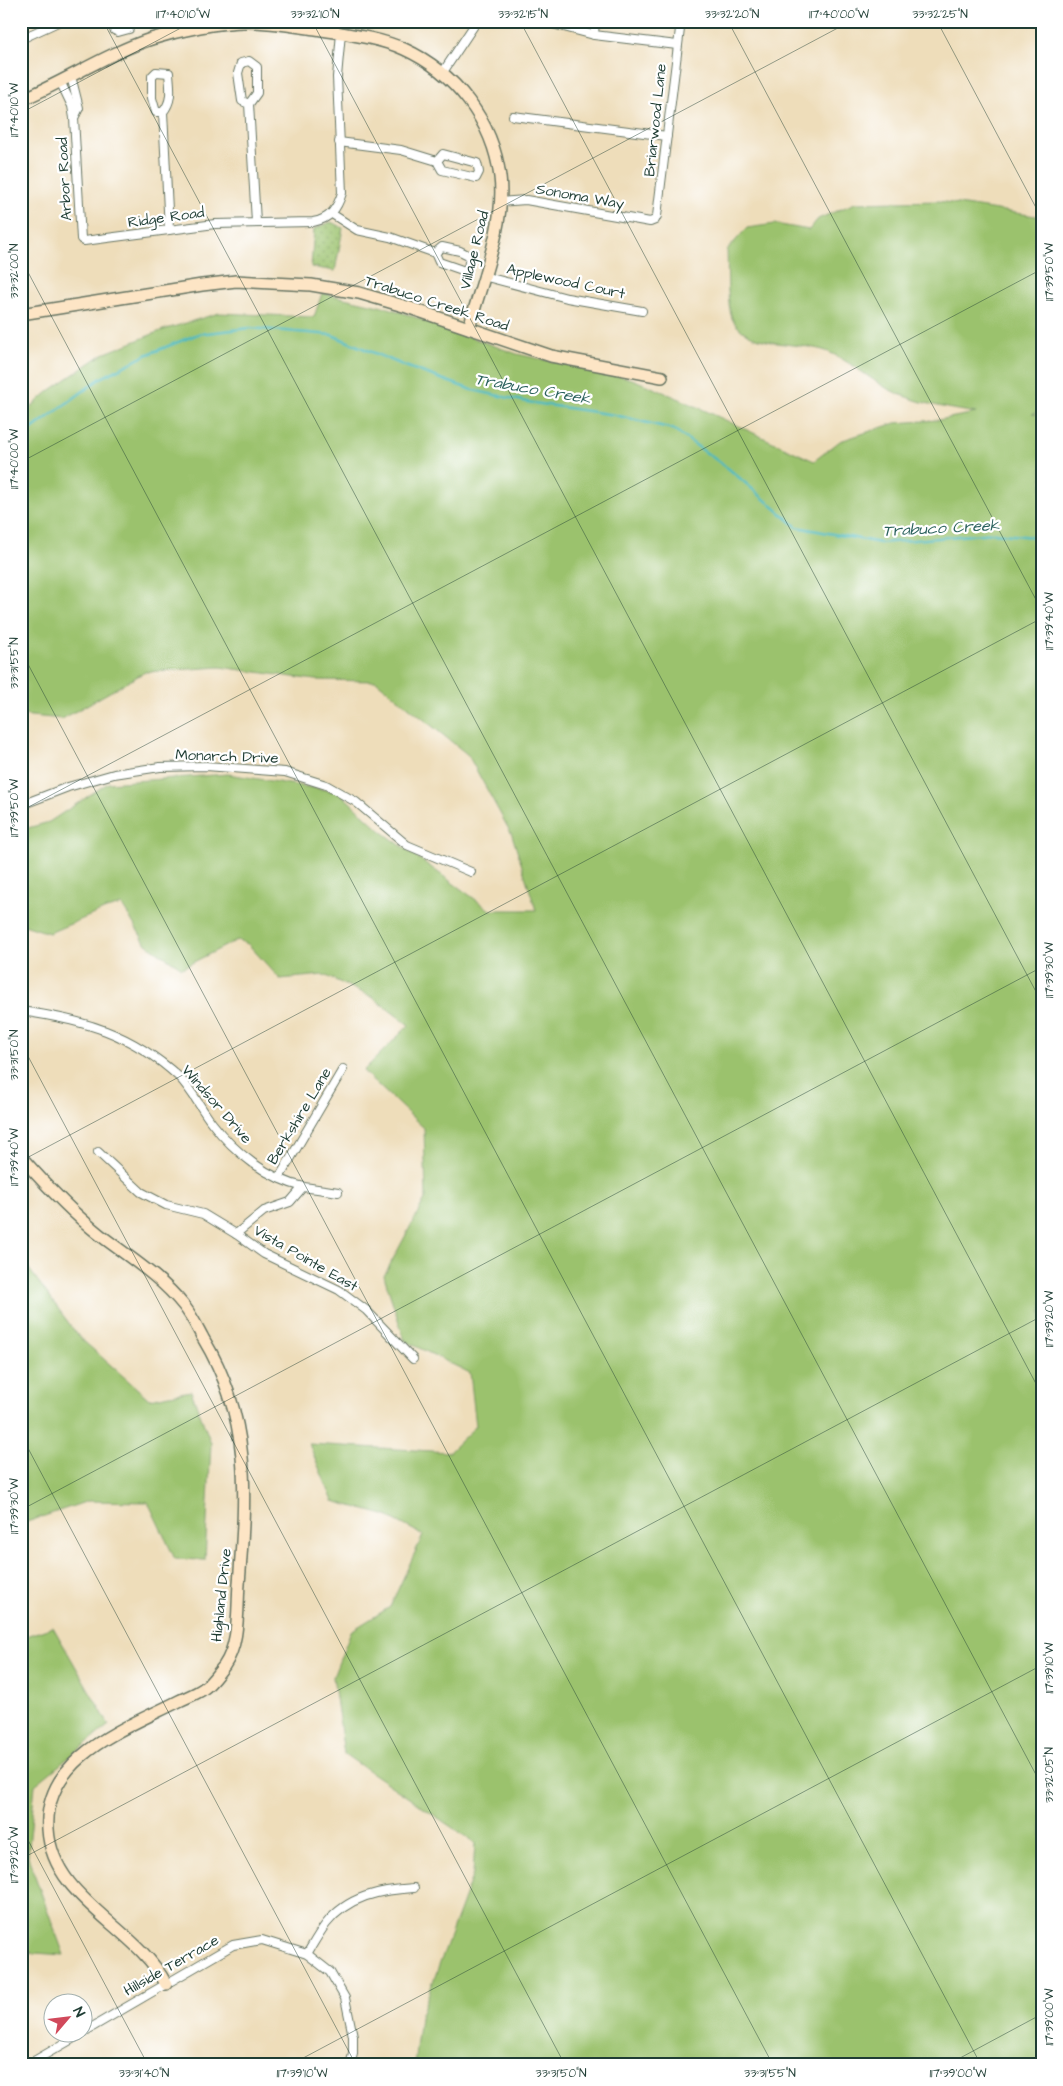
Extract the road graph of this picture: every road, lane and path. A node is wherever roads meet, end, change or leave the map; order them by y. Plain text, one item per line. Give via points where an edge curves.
1 (60, 21) edge
2 (112, 21) edge
3 (129, 21) edge
4 (477, 21) edge
5 (542, 21) edge
6 (595, 21) edge
7 (681, 21) edge
8 (205, 23) edge
9 (341, 33) junction
10 (594, 34) junction
11 (21, 39) edge
12 (676, 45) junction
13 (443, 72) junction
14 (71, 76) junction
15 (60, 81) junction
16 (21, 100) edge
17 (249, 104) junction
18 (163, 112) junction
19 (513, 116) dead end
20 (74, 118) junction
21 (667, 136) junction
22 (339, 142) junction
23 (437, 161) junction
24 (500, 202) junction
25 (332, 214) junction
26 (655, 220) joint
27 (256, 222) junction
28 (170, 230) junction
29 (81, 238) joint
30 (435, 253) dead end
31 (483, 276) junction
32 (642, 311) dead end
33 (21, 314) edge
34 (469, 328) junction
35 (662, 376) dead end
36 (21, 805) edge
37 (470, 872) dead end
38 (21, 1011) edge
39 (343, 1069) dead end
40 (98, 1152) dead end
41 (21, 1156) edge
42 (279, 1178) junction
43 (303, 1186) junction
44 (338, 1192) dead end
45 (236, 1234) junction
46 (413, 1359) dead end
47 (414, 1888) dead end
48 (307, 1954) junction
49 (166, 1984) junction
50 (92, 2027) edge
51 (63, 2044) edge
52 (27, 2065) edge
53 (350, 2065) edge

1 - 11 street
2 - 3 street via 114,30 118,32 129,29
4 - 13 street
5 - 10 street
6 - 10 street
7 - 12 street, Briarwood Lane
8 - 9 street, Village Road via 248,22
8 - 14 street, Village Road via 122,49
9 - 13 street, Village Road via 403,49
9 - 22 street via 337,77
10 - 12 street
12 - 21 street, Briarwood Lane
13 - 24 street, Village Road via 468,99 485,126 500,177
14 - 15 street, Village Road
14 - 20 street, Arbor Road via 79,108
15 - 16 street, Village Road
15 - 20 street, Arbor Road
17 - 17 street via 242,101 238,73 241,63 249,61 257,67 257,93
17 - 27 street
18 - 18 street via 156,112 152,98 152,76 156,72 169,73 170,104
18 - 28 street
19 - 21 street
20 - 29 street, Arbor Road
21 - 26 street, Briarwood Lane
22 - 23 street via 401,150
22 - 25 street via 342,193
23 - 23 street via 443,154 468,160 477,163 479,172 476,178 442,170
24 - 26 street, Sonoma Way via 526,200 650,222
24 - 31 street, Village Road via 499,220
25 - 27 street, Ridge Road via 313,222
25 - 30 street via 358,230
27 - 28 street, Ridge Road
28 - 29 street, Ridge Road via 84,241
31 - 32 street, Applewood Court via 567,298
31 - 34 street, Village Road
33 - 34 street, Trabuco Creek Road via 202,284 272,282 359,293
34 - 35 street, Trabuco Creek Road via 551,356
36 - 37 street, Monarch Drive via 68,787 160,767 206,766 285,772 334,789 356,802 407,844
38 - 42 street, Windsor Drive via 98,1027 136,1044 180,1078 213,1125 248,1160
39 - 42 street, Berkshire Lane
40 - 45 street, Vista Pointe East via 141,1192 166,1206 203,1214
41 - 49 street, Highland Drive via 72,1210 136,1259 185,1306 215,1357 239,1427 245,1507 235,1639 226,1663 204,1688 107,1738 77,1759 63,1775 50,1803 48,1818 51,1850 59,1870 76,1891 150,1960
42 - 43 street, Windsor Drive
43 - 44 street, Windsor Drive
43 - 45 street via 290,1202 264,1211
45 - 46 street, Vista Pointe East via 264,1254 339,1290 366,1310
47 - 48 street via 388,1889 347,1904 326,1923
48 - 49 street, Hillside Terrace via 262,1940 233,1945
48 - 53 street via 330,1972 346,1998 353,2036
49 - 50 street, Hillside Terrace
51 - 52 street, Hillside Terrace

